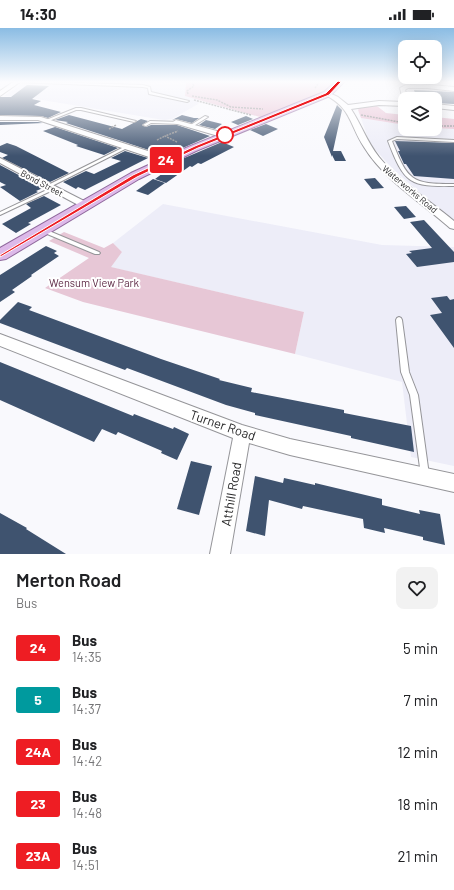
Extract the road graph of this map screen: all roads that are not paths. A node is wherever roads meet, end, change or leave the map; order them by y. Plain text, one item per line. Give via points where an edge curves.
1 (297, 107) edge
2 (348, 107) joint
3 (352, 107) edge
4 (442, 107) edge
5 (454, 108) edge
6 (206, 117) dead end
7 (0, 118) edge
8 (48, 120) junction
9 (134, 121) dead end
10 (145, 125) dead end
11 (178, 125) joint
12 (191, 126) junction
13 (225, 136) junction
14 (454, 141) edge
15 (127, 147) junction
16 (0, 160) edge
17 (167, 160) junction
18 (454, 185) edge
19 (50, 187) junction
20 (84, 205) junction
21 (0, 214) edge
22 (454, 226) edge
23 (42, 230) junction
24 (96, 253) dead end
25 (0, 255) edge
26 (399, 320) dead end
27 (0, 340) edge
28 (242, 433) junction
29 (425, 477) junction
30 (454, 483) edge
31 (220, 554) edge

1 - 13 main road
2 - 3 street
2 - 22 street, Waterworks Road via 368,148 380,164
4 - 5 street
6 - 12 lane
7 - 8 street via 35,117
8 - 9 lane via 82,109
8 - 15 street
10 - 11 lane via 150,122
11 - 12 street
12 - 13 street
13 - 17 main road
14 - 18 lane via 397,138 390,141 400,165 410,178 425,183
15 - 17 street
15 - 19 lane
16 - 19 street, Bond Street
17 - 20 main road
19 - 20 street, Bond Street
19 - 21 lane
20 - 23 main road
23 - 24 lane
23 - 25 main road
26 - 29 lane via 405,372 414,395
27 - 28 street, Turner Road
28 - 29 street, Turner Road via 290,447
28 - 31 street, Atthill Road
29 - 30 street, Turner Road

